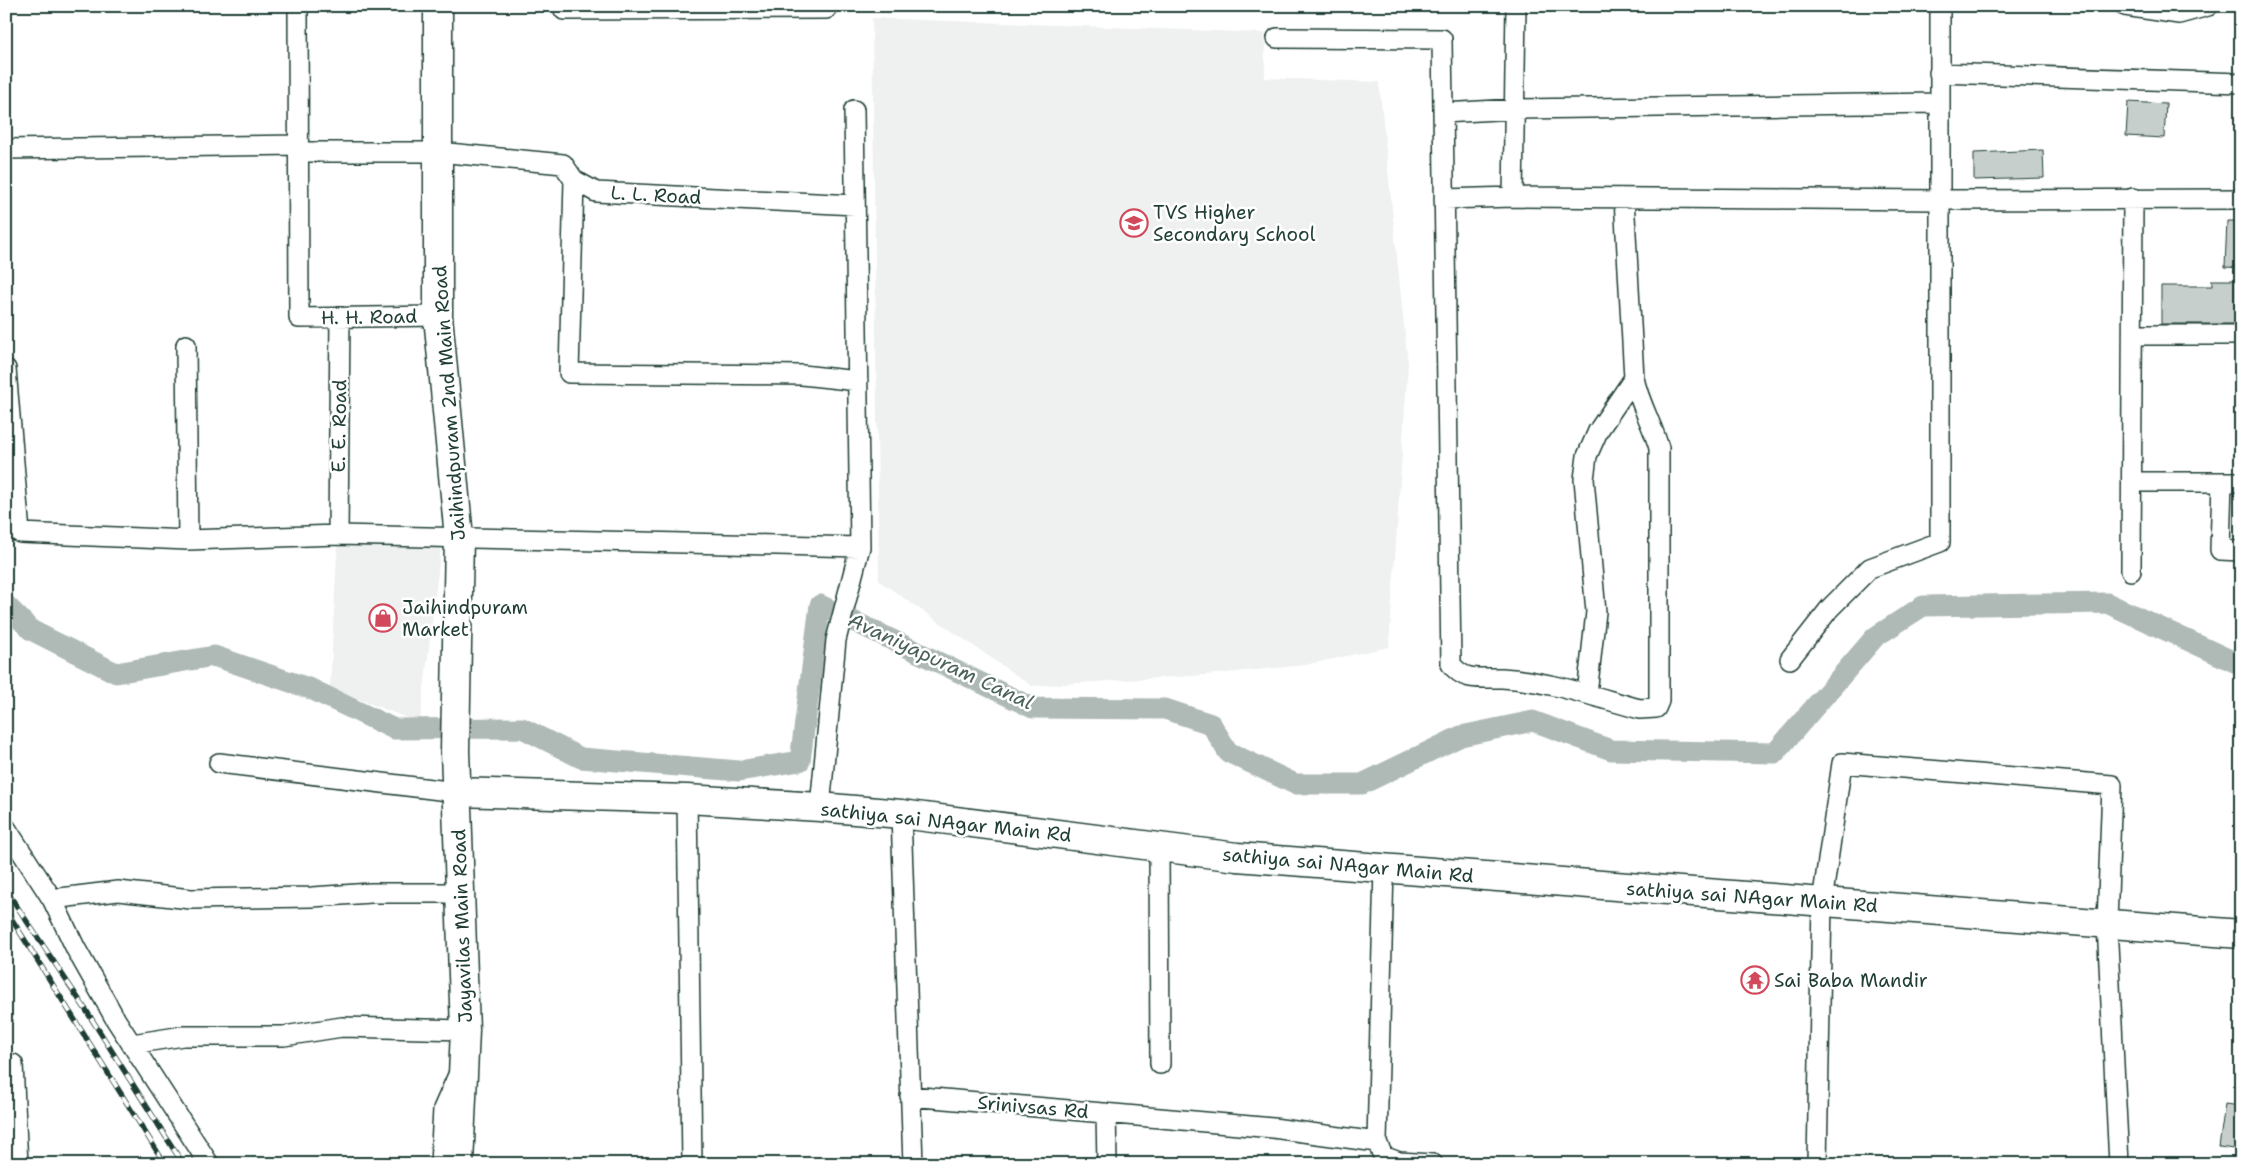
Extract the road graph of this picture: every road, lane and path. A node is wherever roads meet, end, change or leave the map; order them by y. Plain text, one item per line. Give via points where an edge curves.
1 (298, 6) edge
2 (438, 6) edge
3 (564, 6) edge
4 (826, 6) edge
5 (1516, 6) edge
6 (1940, 6) edge
7 (2125, 6) edge
8 (2208, 6) edge
9 (1277, 38) dead end
10 (1939, 73) junction
11 (2241, 83) edge
12 (1939, 103) junction
13 (1515, 109) junction
14 (854, 110) dead end
15 (1443, 113) junction
16 (298, 148) junction
17 (6, 149) edge
18 (438, 152) junction
19 (574, 180) junction
20 (1513, 197) junction
21 (1624, 198) junction
22 (2133, 198) junction
23 (2241, 199) edge
24 (1444, 200) junction
25 (1940, 200) junction
26 (855, 205) junction
27 (438, 316) junction
28 (340, 317) junction
29 (2133, 335) junction
30 (2241, 335) edge
31 (186, 346) dead end
32 (6, 369) edge
33 (1634, 378) junction
34 (858, 381) junction
35 (2132, 482) junction
36 (2222, 482) junction
37 (2241, 482) edge
38 (13, 530) edge
39 (338, 535) junction
40 (460, 538) junction
41 (188, 540) junction
42 (860, 547) junction
43 (2241, 551) edge
44 (2131, 571) dead end
45 (1790, 659) dead end
46 (1587, 694) junction
47 (455, 751) joint
48 (219, 763) dead end
49 (456, 792) junction
50 (687, 799) junction
51 (820, 807) junction
52 (901, 814) junction
53 (6, 828) edge
54 (1159, 847) junction
55 (1384, 868) junction
56 (462, 893) junction
57 (52, 899) junction
58 (1822, 902) junction
59 (2107, 924) junction
60 (2241, 934) edge
61 (466, 1030) junction
62 (132, 1044) junction
63 (464, 1060) junction
64 (1160, 1064) dead end
65 (6, 1065) edge
66 (910, 1096) junction
67 (1106, 1113) junction
68 (1377, 1142) junction
69 (18, 1164) edge
70 (209, 1164) edge
71 (440, 1164) edge
72 (459, 1164) edge
73 (692, 1164) edge
74 (913, 1164) edge
75 (1107, 1164) edge
76 (1433, 1164) edge
77 (1817, 1164) edge
78 (2119, 1164) edge

1 - 16 street
2 - 18 street, Jaihindpuram 2nd Main Road
3 - 4 street via 564,10 573,10 826,9
5 - 13 street
6 - 10 street
7 - 8 street via 2179,14
9 - 15 street via 1442,39
10 - 11 street
10 - 12 street
12 - 13 street
12 - 25 street
13 - 15 street
13 - 20 street
14 - 26 street
15 - 24 street
16 - 17 street
16 - 18 street
16 - 28 street, H. H. Road via 299,318
18 - 19 street, L. L. Road via 563,164
18 - 27 street, Jaihindpuram 2nd Main Road
19 - 26 street, L. L. Road via 596,192
19 - 34 street via 569,373 802,375
20 - 21 street
20 - 24 street
21 - 25 street
21 - 33 street
22 - 23 street
22 - 25 street
22 - 29 street
24 - 46 street via 1451,664 1458,674 1472,678 1503,678
25 - 45 street via 1940,542 1870,568 1830,608
26 - 34 street
27 - 28 street, H. H. Road
27 - 40 street, Jaihindpuram 2nd Main Road
28 - 39 street, E. E. Road
29 - 30 street
29 - 35 street
31 - 41 street
32 - 38 street
33 - 46 street via 1598,431 1587,456 1584,480 1596,612
33 - 46 street via 1639,401 1659,448 1659,700 1656,708 1640,709
34 - 42 street
35 - 36 street
35 - 44 street
36 - 37 street
36 - 43 street via 2220,550
38 - 41 street
39 - 40 street
39 - 41 street
40 - 42 street
40 - 47 street, Jaihindpuram 2nd Main Road
42 - 51 street via 836,640
47 - 49 street, Jayavilas Main Road
48 - 49 street
49 - 50 street, sathiya sai NAgar Main Rd
49 - 56 street, Jayavilas Main Road
50 - 51 street, sathiya sai NAgar Main Rd
50 - 73 street
51 - 52 street, sathiya sai NAgar Main Rd
52 - 54 street, sathiya sai NAgar Main Rd
52 - 66 street
53 - 57 street
54 - 55 street, sathiya sai NAgar Main Rd via 1237,857
54 - 64 street
55 - 58 street, sathiya sai NAgar Main Rd
55 - 68 street
56 - 57 street via 371,892 312,897 191,899 118,891
56 - 61 street, Jayavilas Main Road
57 - 62 street via 81,957
58 - 59 street, sathiya sai NAgar Main Rd
58 - 59 street via 1842,763 2112,785
58 - 77 street
59 - 60 street, sathiya sai NAgar Main Rd
59 - 78 street
61 - 62 street via 342,1026 284,1036 183,1036
61 - 63 street, Jayavilas Main Road
62 - 70 street
63 - 71 street, Jayavilas Main Road via 443,1109
63 - 72 street, Jayavilas Main Road
65 - 69 street via 12,1064
66 - 67 street, Srinivsas Rd
66 - 74 street
67 - 68 street via 1274,1128
67 - 75 street, Srinivsas Rd
68 - 76 street via 1383,1156 1398,1162

